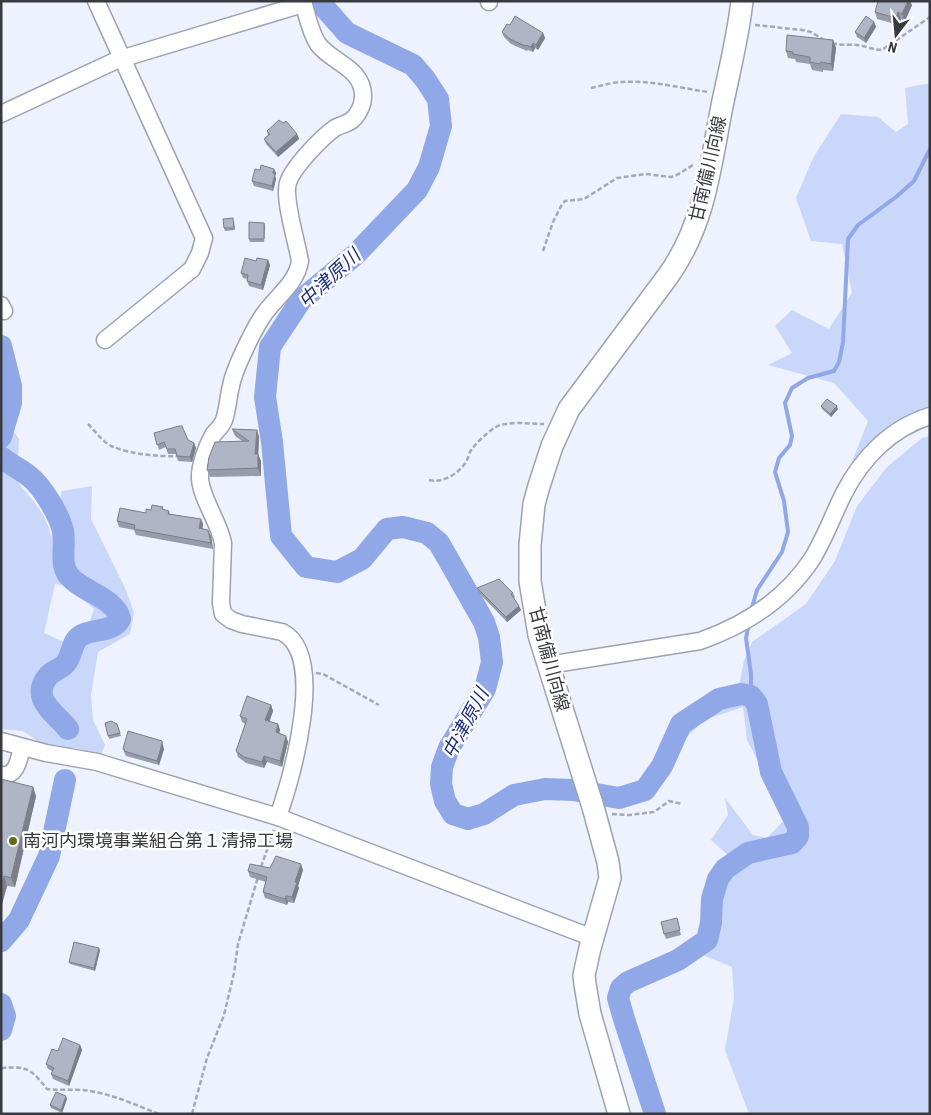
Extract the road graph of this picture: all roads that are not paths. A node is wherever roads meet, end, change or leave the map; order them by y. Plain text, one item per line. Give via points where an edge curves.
1 (96, 1) edge
2 (742, 1) edge
3 (303, 2) edge
4 (122, 58) junction
5 (1, 114) edge
6 (105, 340) dead end
7 (930, 416) edge
8 (548, 665) junction
9 (1, 741) edge
10 (22, 747) junction
11 (9, 766) edge
12 (1, 775) edge
13 (278, 817) junction
14 (593, 938) junction
15 (619, 1114) edge

1 - 4 street
2 - 8 main road, 甘南備川向線 via 700,215 678,262 569,409 548,455 534,504 530,546 532,601
3 - 4 street
3 - 13 street via 318,43 355,74 363,97 360,110 352,120 324,136 294,170 288,183 299,271 262,317 245,351 231,384 223,423 213,436 200,479 222,535 223,614 231,620 290,636 303,667 302,725
4 - 5 street
4 - 6 street via 204,238 192,269
7 - 8 street via 901,429 866,459 844,493 811,560 767,608 732,629 700,641
8 - 14 main road, 甘南備川向線 via 608,862 610,878
9 - 10 street
10 - 11 street
10 - 13 street via 97,762
11 - 12 street via 12,773
13 - 14 street
14 - 15 main road, 甘南備川向線 via 584,975 586,998

